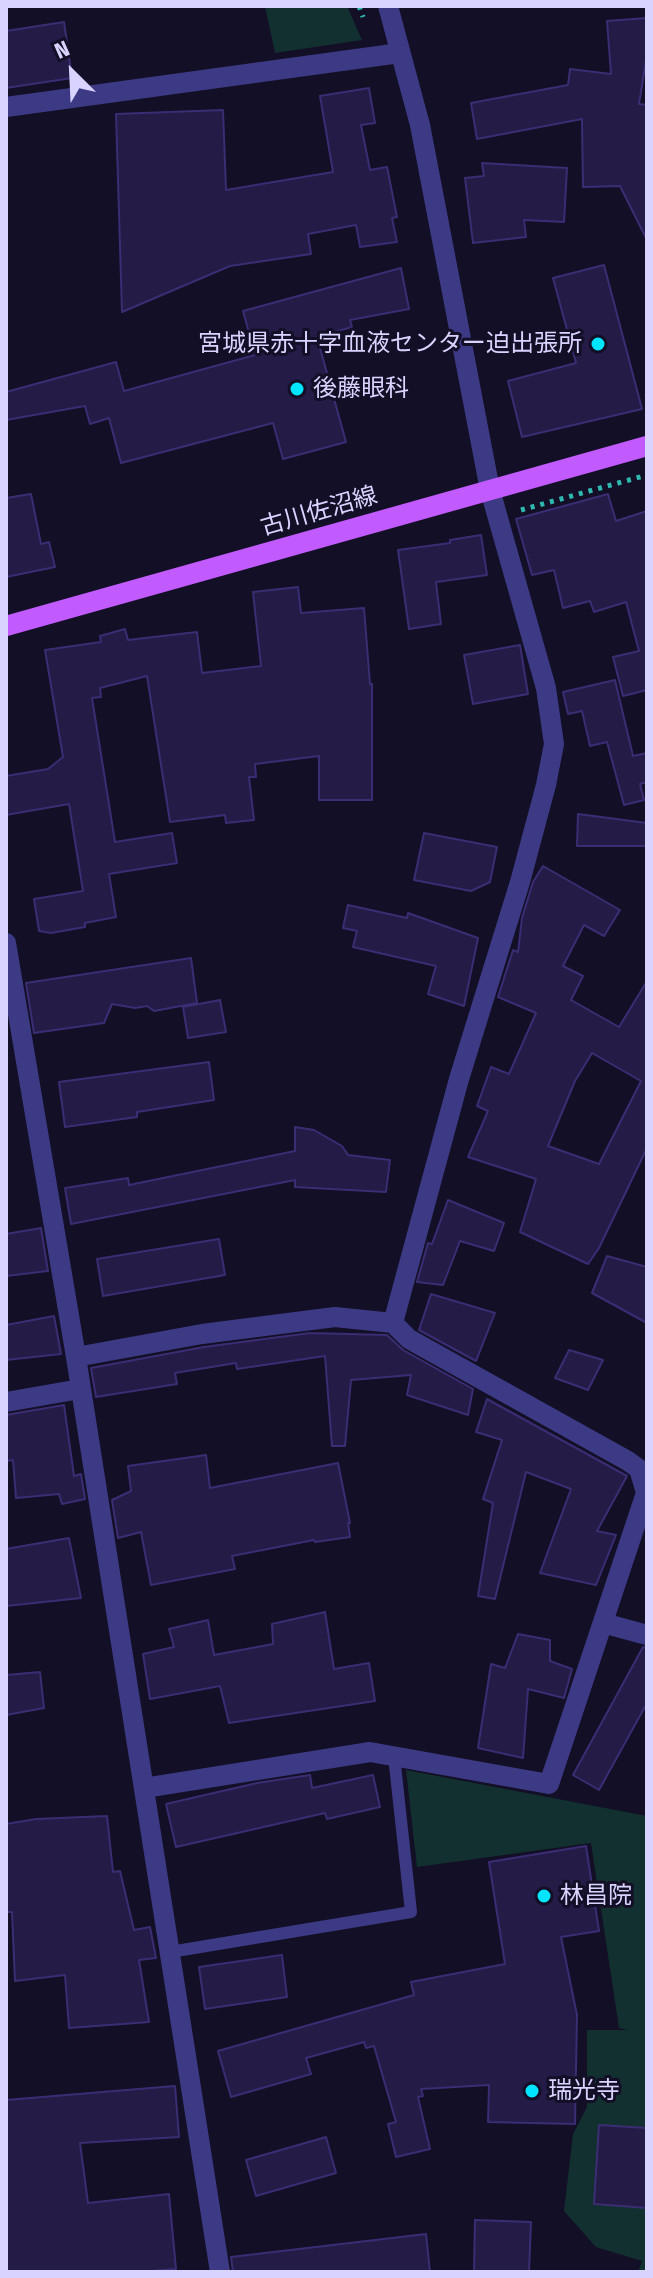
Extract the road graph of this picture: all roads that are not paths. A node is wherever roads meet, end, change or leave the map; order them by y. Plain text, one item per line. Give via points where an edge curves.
1 (388, 6) edge
2 (400, 53) junction
3 (6, 107) edge
4 (647, 446) edge
5 (490, 490) junction
6 (6, 626) edge
7 (6, 943) edge
8 (393, 1323) junction
9 (76, 1357) junction
10 (80, 1389) junction
11 (6, 1402) edge
12 (646, 1496) edge
13 (603, 1623) junction
14 (647, 1635) edge
15 (394, 1756) junction
16 (144, 1788) junction
17 (170, 1952) junction
18 (220, 2272) edge

1 - 2 street
2 - 3 street
2 - 5 street via 420,125
4 - 5 main road, 古川佐沼線
5 - 6 main road, 古川佐沼線
5 - 8 street via 546,688 554,744 520,882 459,1079
7 - 9 street
8 - 9 street via 335,1317
8 - 12 street via 409,1339 628,1461 639,1469
9 - 10 street
10 - 11 street
10 - 16 street
12 - 13 street
13 - 14 street
13 - 15 street via 549,1784
15 - 16 street via 370,1752
15 - 17 lane via 411,1912
16 - 17 street
17 - 18 street

